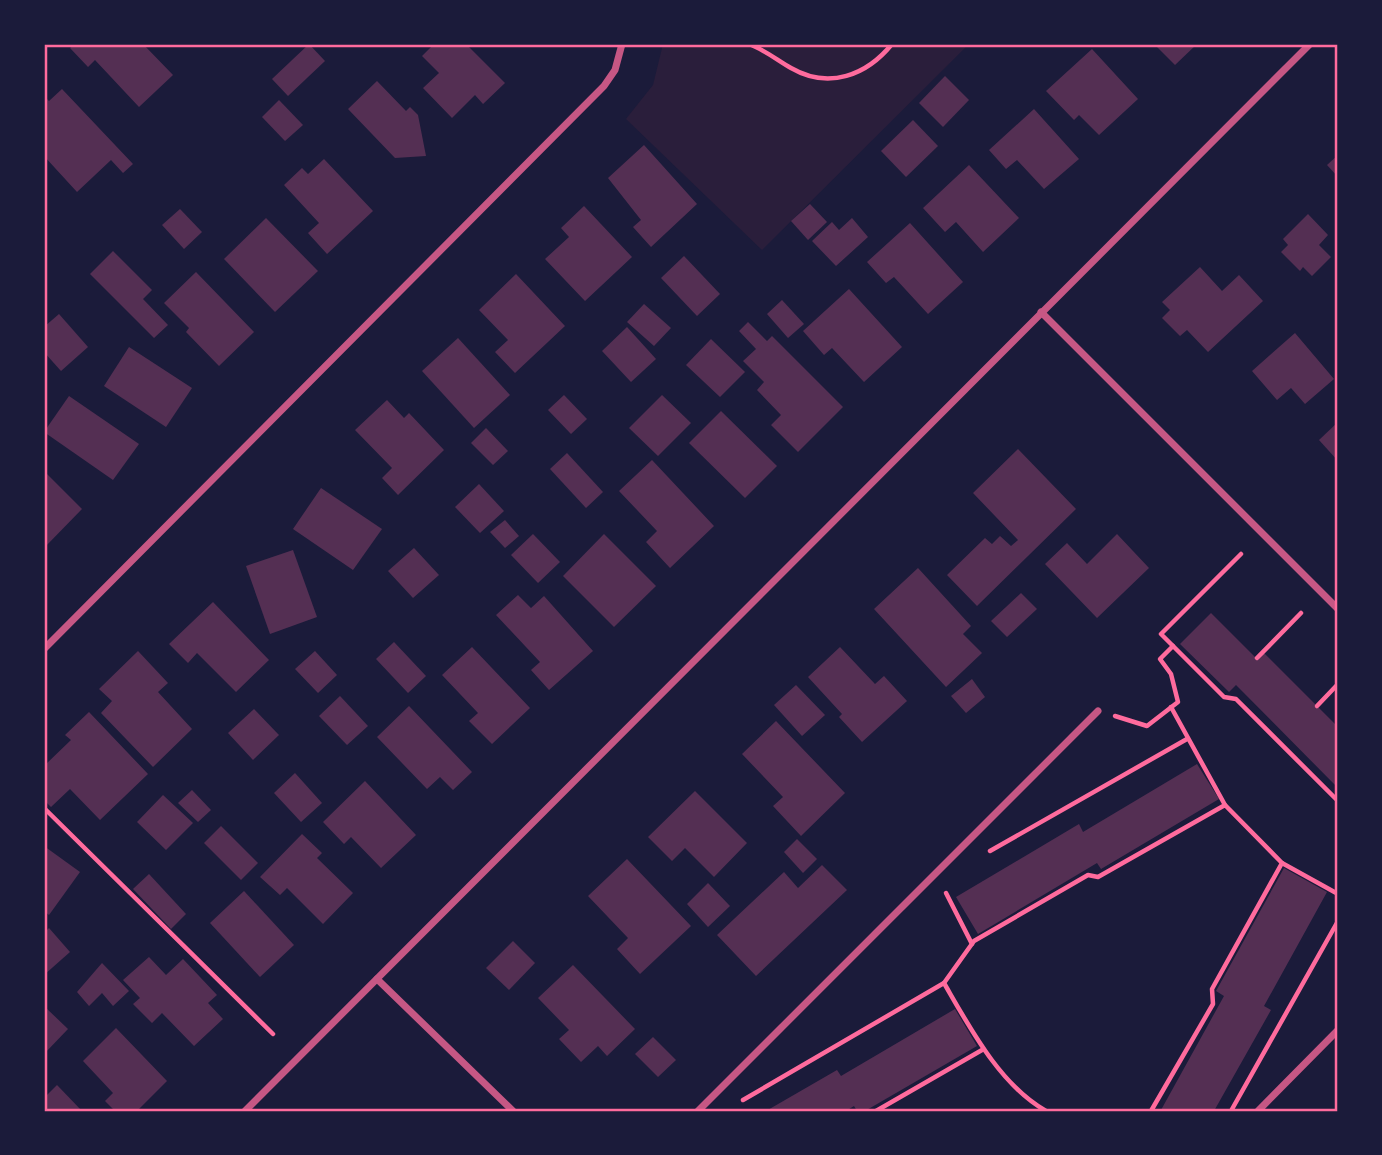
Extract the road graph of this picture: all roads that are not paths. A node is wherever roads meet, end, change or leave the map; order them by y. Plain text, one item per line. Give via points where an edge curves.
1 (622, 44) edge
2 (1310, 44) edge
3 (1041, 313) junction
4 (1338, 609) edge
5 (44, 649) edge
6 (1098, 711) road end
7 (377, 979) junction
8 (1338, 1030) edge
9 (245, 1111) edge
10 (513, 1111) edge
11 (698, 1111) edge
12 (1258, 1111) edge

1 - 5 street via 615,70 604,86
2 - 3 street
3 - 4 street
3 - 7 street
6 - 11 street
7 - 9 street
7 - 10 street
8 - 12 street

